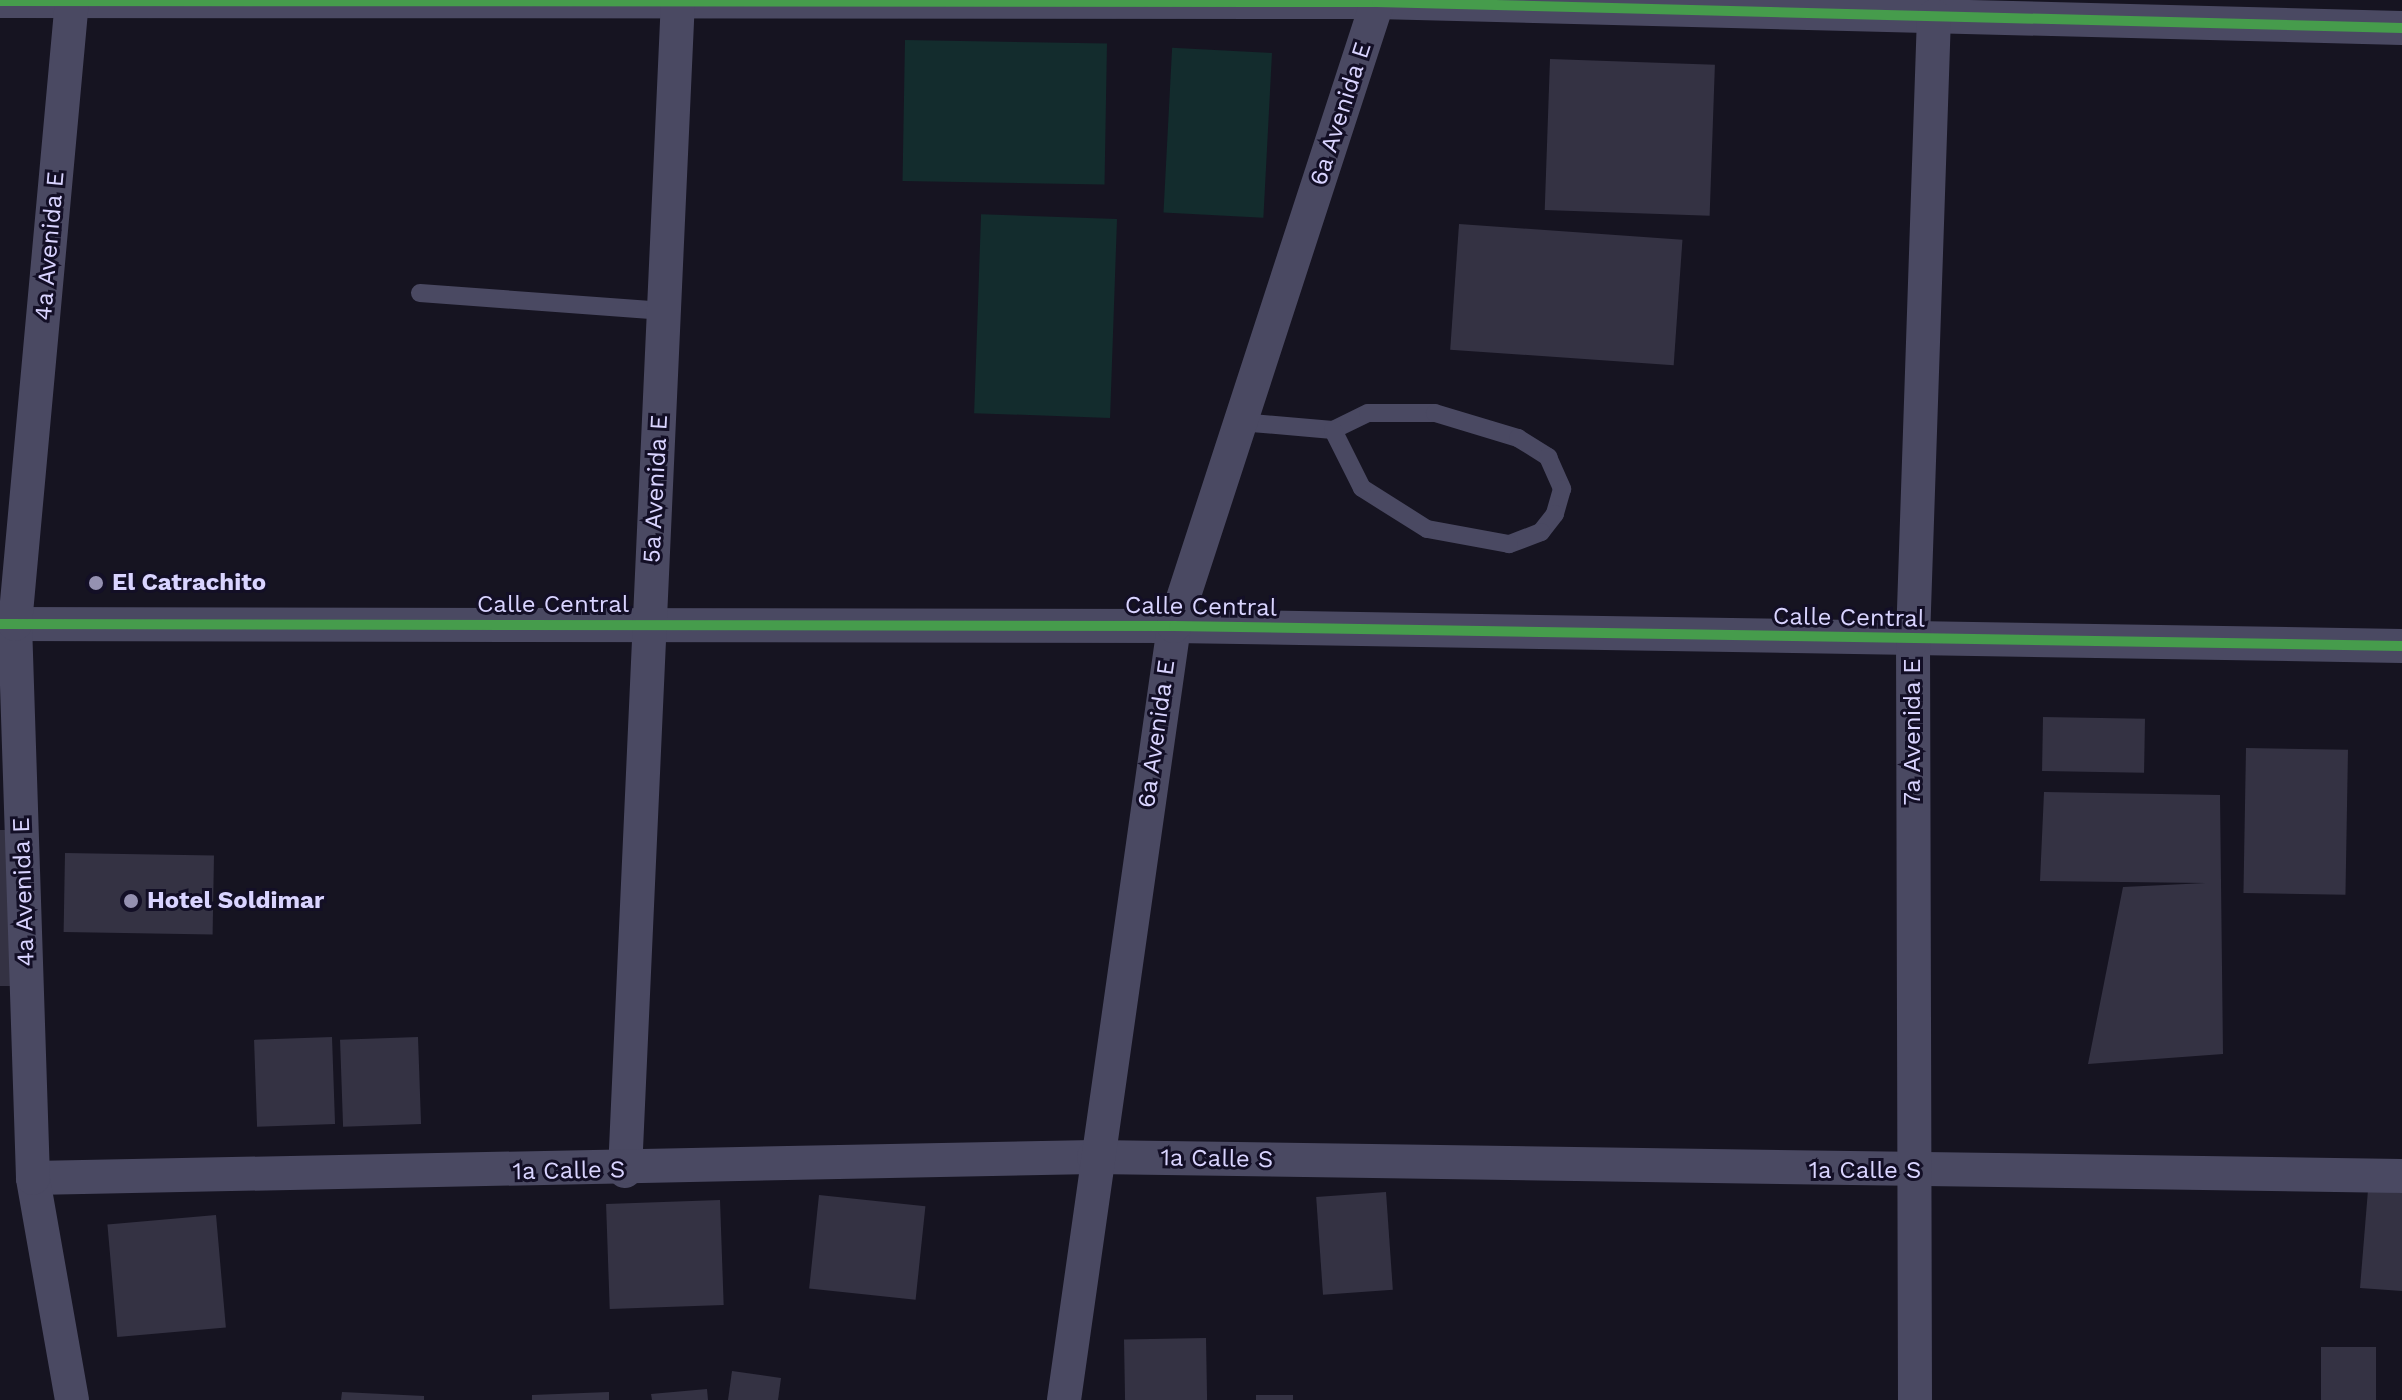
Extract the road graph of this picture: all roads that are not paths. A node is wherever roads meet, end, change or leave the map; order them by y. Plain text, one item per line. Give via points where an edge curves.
1 (0, 1) edge
2 (72, 1) edge
3 (678, 1) edge
4 (1378, 1) edge
5 (1934, 16) junction
6 (2402, 28) edge
7 (420, 293) dead end
8 (664, 311) junction
9 (1240, 422) junction
10 (1333, 430) junction
11 (8, 624) edge
12 (650, 625) junction
13 (1174, 626) junction
14 (1913, 639) junction
15 (2402, 646) edge
16 (1094, 1157) junction
17 (625, 1171) junction
18 (1915, 1171) junction
19 (2402, 1176) edge
20 (33, 1178) junction
21 (72, 1400) edge
22 (1064, 1400) edge
23 (1915, 1400) edge

1 - 2 street
2 - 3 street
2 - 11 street, 4a Avenida E
3 - 4 street
3 - 8 street, 5a Avenida E
4 - 5 street
4 - 9 street, 6a Avenida E
5 - 6 street
5 - 14 street, 7a Avenida E
7 - 8 lane
8 - 12 street, 5a Avenida E
9 - 10 lane
9 - 13 street, 6a Avenida E
10 - 10 lane via 1368,413 1435,413 1518,438 1548,457 1562,489 1555,514 1541,532 1509,544 1427,529 1362,488
11 - 12 street, Calle Central
11 - 20 street, 4a Avenida E
12 - 13 street, Calle Central
12 - 17 street, 5a Avenida E
13 - 14 street, Calle Central
13 - 16 street, 6a Avenida E
14 - 15 street, Calle Central
14 - 18 street, 7a Avenida E
16 - 17 street, 1a Calle S
16 - 18 street, 1a Calle S
16 - 22 street, 6a Avenida E
17 - 20 street, 1a Calle S
18 - 19 street, 1a Calle S
18 - 23 street, 7a Avenida E
20 - 21 street, 4a Avenida E

